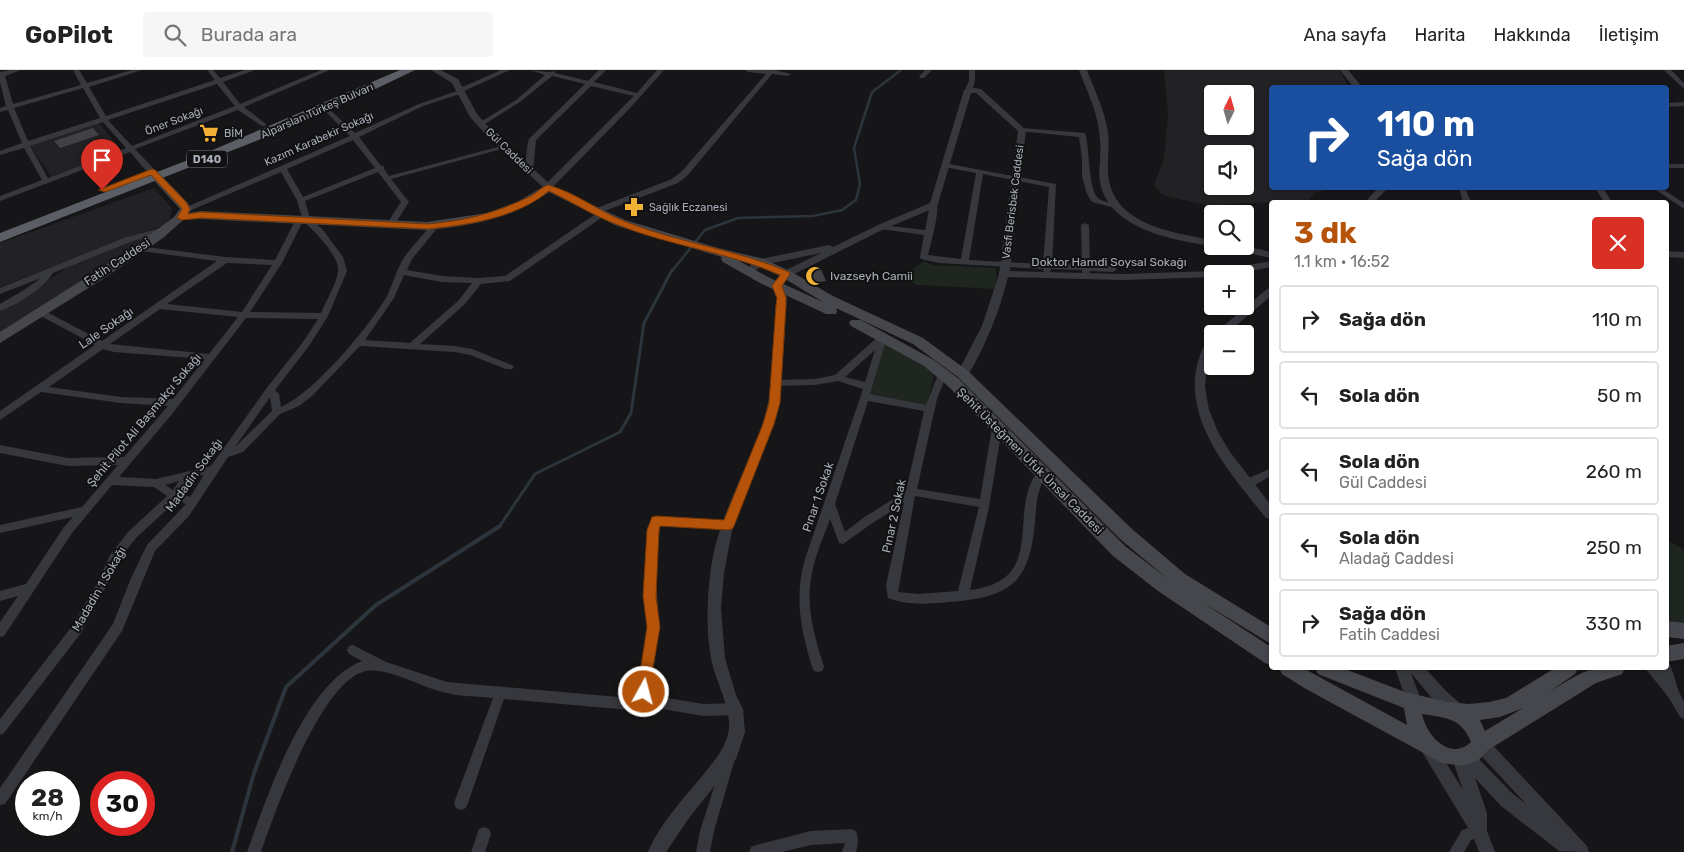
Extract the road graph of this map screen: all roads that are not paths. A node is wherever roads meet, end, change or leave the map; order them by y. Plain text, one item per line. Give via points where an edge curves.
1 (18, 70) edge
2 (76, 70) edge
3 (140, 70) edge
4 (210, 70) edge
5 (252, 70) edge
6 (327, 70) edge
7 (392, 70) edge
8 (410, 70) edge
9 (435, 70) edge
10 (507, 70) edge
11 (533, 70) edge
12 (603, 70) edge
13 (661, 70) edge
14 (748, 70) edge
15 (930, 70) edge
16 (972, 70) edge
17 (1082, 70) edge
18 (1344, 70) edge
19 (1667, 70) edge
20 (771, 71) edge
21 (552, 72) edge
22 (788, 74) dead end
23 (1, 75) edge
24 (922, 77) dead end
25 (219, 82) junction
26 (591, 82) junction
27 (1357, 85) edge
28 (85, 86) junction
29 (1684, 87) edge
30 (968, 90) junction
31 (460, 91) junction
32 (639, 95) junction
33 (1669, 104) edge
34 (1684, 104) edge
35 (10, 107) junction
36 (239, 107) junction
37 (326, 109) junction
38 (0, 110) edge
39 (104, 120) junction
40 (481, 124) junction
41 (264, 125) junction
42 (1022, 130) junction
43 (355, 137) junction
44 (26, 145) junction
45 (505, 147) junction
46 (132, 150) junction
47 (0, 153) edge
48 (947, 165) junction
49 (1669, 166) edge
50 (1684, 166) edge
51 (282, 168) junction
52 (381, 168) junction
53 (529, 171) junction
54 (980, 172) junction
55 (156, 175) junction
56 (388, 178) junction
57 (1017, 178) junction
58 (47, 182) junction
59 (548, 187) junction
60 (1381, 190) edge
61 (1660, 190) edge
62 (0, 199) edge
63 (301, 200) junction
64 (1371, 200) edge
65 (934, 205) junction
66 (1115, 206) junction
67 (1684, 207) edge
68 (184, 213) junction
69 (599, 213) junction
70 (303, 219) junction
71 (390, 224) junction
72 (1086, 225) dead end
73 (435, 226) junction
74 (881, 227) junction
75 (170, 228) junction
76 (0, 229) edge
77 (928, 233) junction
78 (0, 238) edge
79 (1204, 241) edge
80 (844, 244) junction
81 (1254, 246) edge
82 (1269, 246) edge
83 (141, 248) junction
84 (715, 251) junction
85 (1254, 252) edge
86 (1669, 254) edge
87 (1684, 255) edge
88 (1269, 256) edge
89 (1269, 257) edge
90 (225, 260) junction
91 (760, 262) junction
92 (965, 262) junction
93 (278, 263) junction
94 (1269, 264) edge
95 (1252, 265) edge
96 (1254, 267) edge
97 (1113, 269) dead end
98 (1004, 270) junction
99 (1047, 270) junction
100 (50, 271) junction
101 (402, 272) junction
102 (749, 272) junction
103 (1086, 272) junction
104 (1204, 274) edge
105 (781, 280) junction
106 (478, 281) junction
107 (0, 291) edge
108 (1269, 292) edge
109 (158, 306) junction
110 (0, 308) edge
111 (40, 312) junction
112 (244, 316) junction
113 (324, 316) junction
114 (1230, 325) edge
115 (883, 337) junction
116 (0, 338) edge
117 (358, 343) junction
118 (102, 345) junction
119 (411, 347) junction
120 (1204, 354) edge
121 (212, 357) junction
122 (509, 367) dead end
123 (949, 371) junction
124 (838, 378) junction
125 (777, 383) junction
126 (40, 389) junction
127 (269, 391) junction
128 (867, 392) junction
129 (176, 403) junction
130 (930, 409) junction
131 (277, 412) junction
132 (0, 416) edge
133 (998, 428) junction
134 (0, 449) edge
135 (225, 454) junction
136 (126, 461) junction
137 (214, 470) junction
138 (1269, 473) edge
139 (1042, 474) junction
140 (189, 475) junction
141 (109, 481) junction
142 (156, 483) junction
143 (1247, 484) junction
144 (913, 492) junction
145 (175, 495) junction
146 (192, 502) junction
147 (830, 504) junction
148 (984, 504) junction
149 (85, 510) junction
150 (1269, 512) edge
151 (728, 526) junction
152 (0, 529) edge
153 (30, 588) junction
154 (0, 596) edge
155 (963, 596) junction
156 (0, 632) edge
157 (1269, 635) edge
158 (353, 650) dead end
159 (1684, 651) edge
160 (1669, 654) edge
161 (1269, 656) edge
162 (383, 666) junction
163 (818, 667) dead end
164 (1291, 670) edge
165 (1329, 670) edge
166 (1403, 670) edge
167 (1418, 670) edge
168 (1566, 670) edge
169 (1610, 670) edge
170 (1653, 670) edge
171 (1667, 670) edge
172 (500, 694) junction
173 (1673, 694) junction
174 (645, 700) junction
175 (1414, 703) junction
176 (735, 709) junction
177 (1460, 713) junction
178 (1684, 713) edge
179 (0, 729) edge
180 (1481, 744) junction
181 (1426, 745) junction
182 (730, 754) junction
183 (1463, 758) junction
184 (0, 799) edge
185 (461, 803) dead end
186 (1479, 831) junction
187 (484, 834) dead end
188 (254, 852) edge
189 (478, 852) edge
190 (656, 852) edge
191 (703, 852) edge
192 (756, 852) edge
193 (849, 852) edge
194 (1456, 852) edge
195 (1487, 852) edge
196 (1575, 852) edge
197 (1581, 852) edge

1 - 23 street
2 - 28 street
3 - 28 street
4 - 25 street
5 - 25 street
6 - 36 street, Öner Sokağı
7 - 41 highway, Alparslan Türkeş Bulvarı / D140
8 - 37 highway, Alparslan Türkeş Bulvarı / D140
9 - 31 street, Gül Caddesi via 455,81
10 - 31 street, Kazım Karabekir Sokağı
11 - 21 street
12 - 26 street
13 - 32 street
14 - 20 street
15 - 24 street
16 - 30 street
17 - 66 street via 1098,106 1105,149 1104,182
18 - 27 street
19 - 29 street
20 - 22 street
20 - 69 street via 685,174
21 - 26 street
21 - 40 street via 518,101
23 - 35 street
25 - 36 street
25 - 39 street
26 - 32 street
26 - 53 street via 533,139
28 - 35 street
28 - 39 street
30 - 42 street, Vasfi Berisbek Caddesi via 978,91
30 - 48 street
31 - 40 street, Gül Caddesi
31 - 43 street, Kazım Karabekir Sokağı via 420,105
32 - 59 street
33 - 34 street
35 - 38 street
35 - 44 street
36 - 41 street
36 - 46 street, Öner Sokağı
37 - 43 street
37 - 55 highway, Alparslan Türkeş Bulvarı / D140
39 - 44 street
39 - 46 street
40 - 45 street, Gül Caddesi
41 - 55 highway, Alparslan Türkeş Bulvarı / D140
42 - 57 street, Vasfi Berisbek Caddesi
42 - 66 street via 1082,135 1091,194 1095,200
43 - 51 street, Kazım Karabekir Sokağı
43 - 52 street
44 - 47 street
44 - 58 street
45 - 53 street, Gül Caddesi
45 - 56 street
46 - 55 street
46 - 58 street, Öner Sokağı
48 - 54 street
48 - 65 street
49 - 50 street
51 - 63 street
51 - 68 street, Kazım Karabekir Sokağı
52 - 56 street
52 - 63 street
53 - 59 street, Gül Caddesi
54 - 57 street
54 - 92 street
55 - 68 main road
55 - 76 highway, Alparslan Türkeş Bulvarı / D140
55 - 78 highway, Alparslan Türkeş Bulvarı / D140
56 - 71 street via 406,202
57 - 98 street, Vasfi Berisbek Caddesi
57 - 99 street via 1052,186
58 - 62 street, Öner Sokağı
59 - 69 main road, Gül Caddesi
59 - 73 main road via 535,198 489,216
60 - 64 street
61 - 67 street
63 - 70 street
65 - 74 street
65 - 77 street
66 - 79 street via 1141,224
68 - 70 main road
68 - 75 main road, Fatih Caddesi
69 - 84 main road, Gül Caddesi via 621,223
69 - 106 street via 507,279
70 - 71 main road
70 - 93 street, Şehit Pilot Ali Başmakçı Sokağı
70 - 113 street, Madadin Sokağı via 320,232 340,259 343,272
71 - 73 main road
72 - 103 street
73 - 101 street via 412,253
74 - 77 street
74 - 80 street
75 - 83 main road, Fatih Caddesi
75 - 100 street via 127,240
77 - 92 street via 924,257
80 - 91 street
80 - 105 street
81 - 82 street
83 - 90 street
83 - 111 main road, Fatih Caddesi
84 - 91 main road, Gül Caddesi
84 - 102 main road, Gül Caddesi
85 - 88 street
86 - 87 street
89 - 95 street
90 - 93 street
90 - 109 street, Lale Sokağı
91 - 102 street
91 - 105 main road, Gül Caddesi
92 - 98 street
93 - 112 street, Şehit Pilot Ali Başmakçı Sokağı
94 - 96 street, Doktor Hamdi Soysal Sokağı
97 - 103 street
98 - 99 street, Doktor Hamdi Soysal Sokağı
98 - 123 street, Vasfi Berisbek Caddesi via 995,304 972,360
99 - 103 street, Doktor Hamdi Soysal Sokağı
100 - 107 street
100 - 110 street via 42,282
101 - 106 street
101 - 117 street via 390,298
102 - 105 main road, Gül Caddesi
103 - 104 street, Doktor Hamdi Soysal Sokağı via 1147,277
105 - 115 main road, Şehit Üsteğmen Ufuk Ünsal Caddesi
105 - 123 main road, Şehit Üsteğmen Ufuk Ünsal Caddesi via 918,341
105 - 125 street
106 - 119 street via 462,302
108 - 114 street
109 - 112 street
109 - 118 street, Lale Sokağı
111 - 116 main road, Fatih Caddesi
111 - 118 street
112 - 113 street
112 - 121 street, Şehit Pilot Ali Başmakçı Sokağı
113 - 127 street, Madadin Sokağı
115 - 123 main road, Şehit Üsteğmen Ufuk Ünsal Caddesi
115 - 124 street
115 - 128 street, Pınar 1 Sokak
117 - 119 street
117 - 131 street via 309,394
118 - 121 street via 114,349
118 - 126 street, Lale Sokağı
119 - 122 street via 472,352
120 - 143 street via 1199,369 1201,405 1209,427
121 - 129 street, Şehit Pilot Ali Başmakçı Sokağı
123 - 130 street, Pınar 2 Sokak
123 - 133 main road, Şehit Üsteğmen Ufuk Ünsal Caddesi
123 - 157 main road, Şehit Üsteğmen Ufuk Ünsal Caddesi via 1179,579
124 - 125 street
124 - 128 street
125 - 151 street via 768,424
126 - 129 street via 120,400
126 - 132 street, Lale Sokağı
127 - 131 street via 274,394
127 - 135 street, Madadin Sokağı
128 - 130 street
128 - 147 street, Pınar 1 Sokak
129 - 136 street, Şehit Pilot Ali Başmakçı Sokağı
130 - 144 street, Pınar 2 Sokak
131 - 135 street via 240,449
133 - 139 main road, Şehit Üsteğmen Ufuk Ünsal Caddesi
133 - 148 street
134 - 136 street via 68,462
135 - 137 street, Madadin Sokağı
136 - 141 street, Şehit Pilot Ali Başmakçı Sokağı
137 - 140 street
137 - 146 street, Madadin Sokağı
138 - 143 street
139 - 155 street via 1034,484 1025,554 1016,577 977,595
139 - 161 main road, Şehit Üsteğmen Ufuk Ünsal Caddesi via 1119,551 1164,586
140 - 142 street
140 - 145 street, Madadin 1 Sokağı
141 - 142 street
141 - 149 street, Şehit Pilot Ali Başmakçı Sokağı
142 - 145 street
143 - 150 street
144 - 147 street via 843,540
144 - 148 street
144 - 155 street, Pınar 2 Sokak via 892,595 906,599
145 - 146 street
145 - 179 street, Madadin 1 Sokağı via 138,529 114,558 77,629
146 - 184 street, Madadin Sokağı via 185,514 151,548 118,627
147 - 163 street, Pınar 1 Sokak via 814,547 804,588 808,638
148 - 155 street
149 - 152 street
149 - 153 street, Şehit Pilot Ali Başmakçı Sokağı
151 - 174 street via 656,520 650,575 653,627 644,685
151 - 176 street via 717,573 714,608 718,658
153 - 154 street
153 - 156 street, Şehit Pilot Ali Başmakçı Sokağı
158 - 162 street
159 - 160 main road
162 - 172 street via 447,688
162 - 188 street via 364,666 343,678 327,696 292,754
164 - 181 main road
165 - 175 main road
166 - 175 street
167 - 177 street
168 - 177 main road via 1522,700 1490,711
169 - 180 main road via 1590,676
170 - 173 street
171 - 173 street
172 - 174 street via 630,704
172 - 185 street
173 - 178 street
174 - 176 street via 703,710
175 - 177 main road
175 - 181 main road via 1416,726
176 - 182 street via 736,732
177 - 180 main road via 1474,727
180 - 183 main road
180 - 197 street
181 - 183 main road via 1442,754
181 - 186 street
182 - 190 street via 683,812
182 - 191 street
183 - 186 street via 1480,813
183 - 196 street via 1507,800
186 - 194 street via 1467,835
186 - 195 street
187 - 189 street
192 - 193 street via 811,838 851,836

